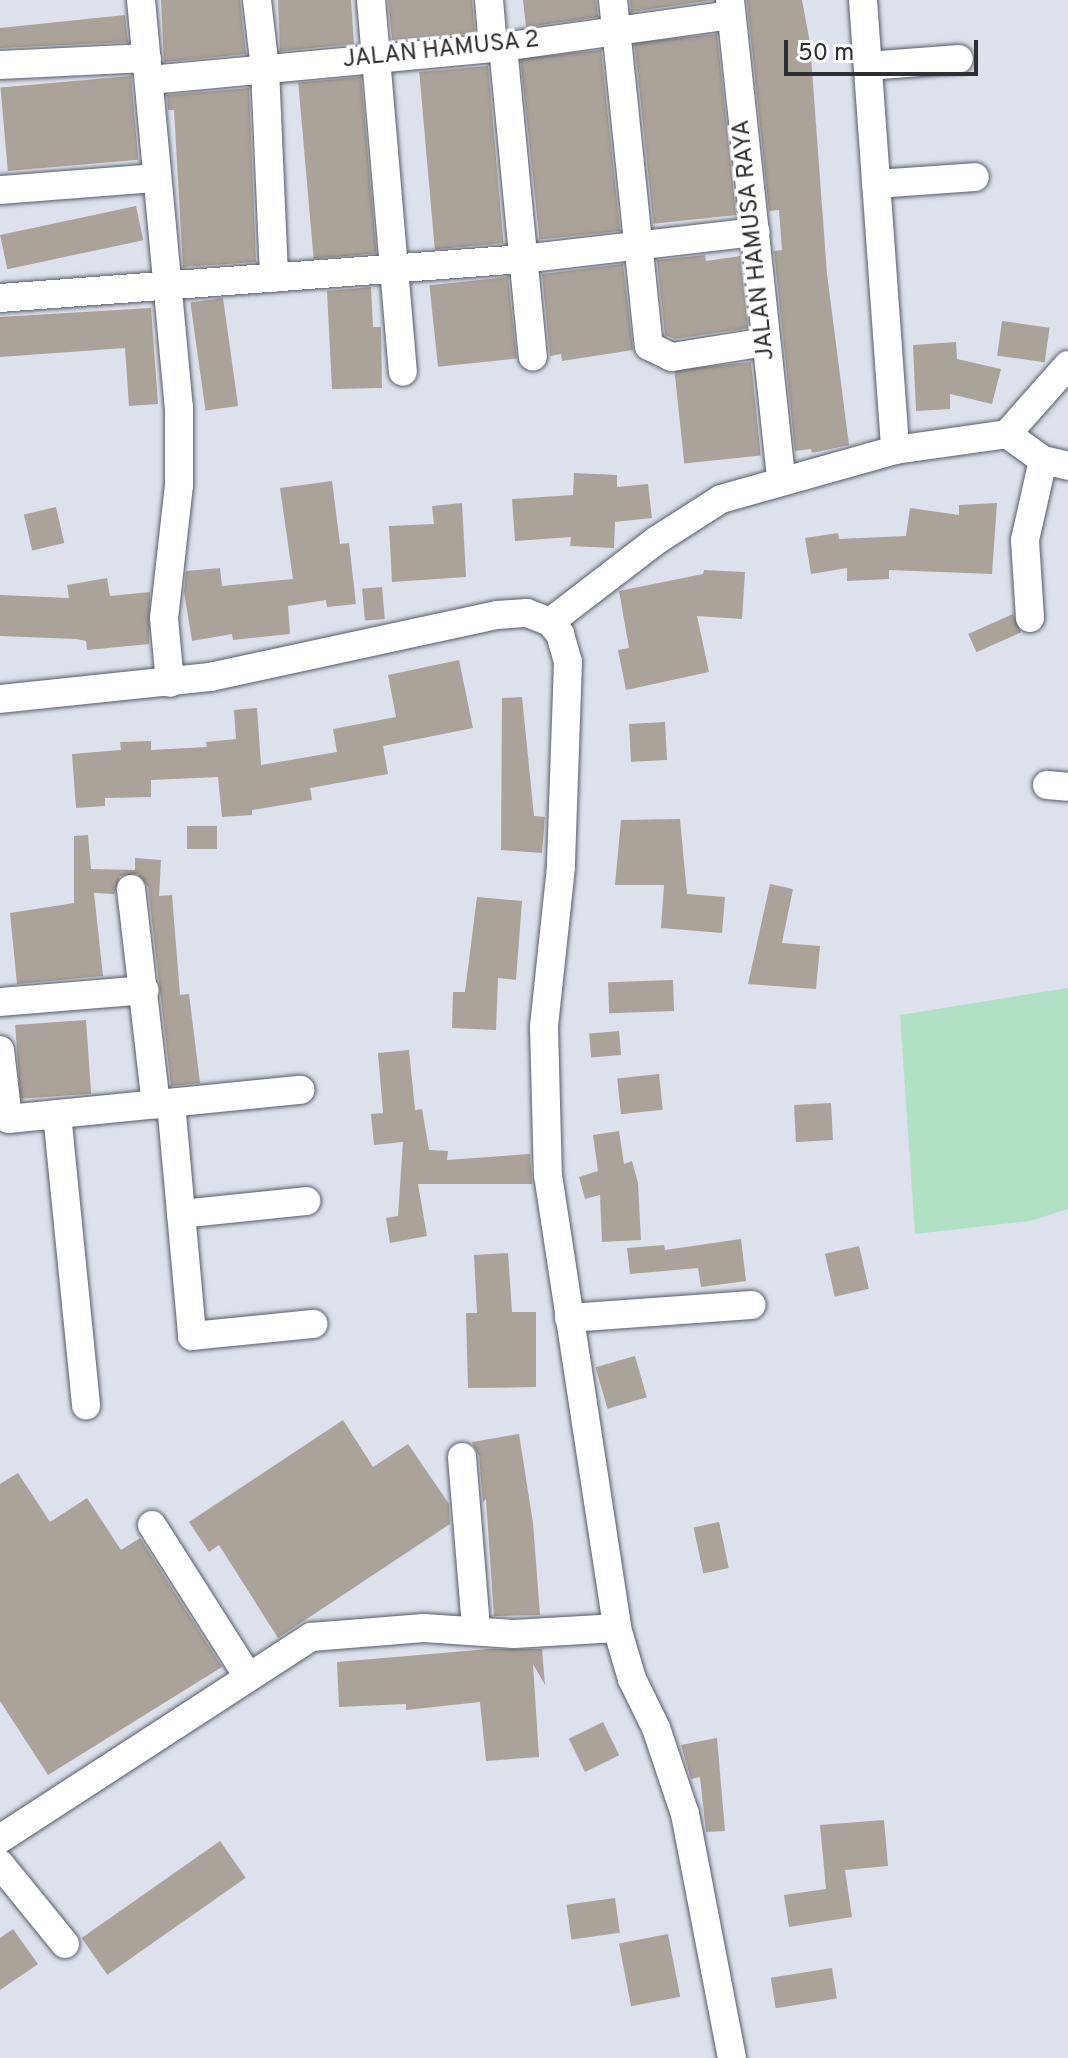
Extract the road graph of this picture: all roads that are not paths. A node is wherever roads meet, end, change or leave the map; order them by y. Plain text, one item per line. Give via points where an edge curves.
1 (141, 0) edge
2 (257, 0) edge
3 (371, 0) edge
4 (489, 0) edge
5 (863, 0) edge
6 (730, 7) edge
7 (614, 14) edge
8 (498, 47) junction
9 (378, 59) junction
10 (959, 59) dead end
11 (0, 65) edge
12 (868, 66) junction
13 (148, 69) junction
14 (265, 69) junction
15 (975, 177) dead end
16 (157, 178) junction
17 (876, 184) junction
18 (0, 190) edge
19 (755, 232) junction
20 (638, 246) junction
21 (522, 259) junction
22 (396, 266) junction
23 (274, 278) junction
24 (169, 286) junction
25 (0, 298) edge
26 (766, 342) junction
27 (533, 357) dead end
28 (1068, 365) edge
29 (403, 372) dead end
30 (1007, 434) junction
31 (895, 450) junction
32 (1056, 463) edge
33 (781, 481) junction
34 (1030, 618) dead end
35 (550, 622) junction
36 (170, 683) junction
37 (0, 699) edge
38 (131, 889) dead end
39 (145, 990) junction
40 (0, 1002) edge
41 (0, 1050) edge
42 (301, 1090) dead end
43 (3, 1101) edge
44 (164, 1104) junction
45 (57, 1114) junction
46 (306, 1201) dead end
47 (181, 1214) junction
48 (752, 1305) dead end
49 (569, 1318) junction
50 (313, 1324) dead end
51 (86, 1406) dead end
52 (462, 1457) dead end
53 (152, 1525) dead end
54 (617, 1628) junction
55 (476, 1629) junction
56 (248, 1676) junction
57 (0, 1839) edge
58 (0, 1864) edge
59 (65, 1944) dead end
60 (732, 2058) edge

1 - 13 street
2 - 14 street
3 - 9 street
4 - 8 street
5 - 12 street
6 - 7 street, JALAN HAMUSA 2
6 - 19 street, JALAN HAMUSA RAYA
7 - 8 street, JALAN HAMUSA 2
7 - 20 street
8 - 9 street, JALAN HAMUSA 2
8 - 21 street
9 - 14 street, JALAN HAMUSA 2
9 - 22 street
10 - 12 street
11 - 13 street, JALAN HAMUSA 2
12 - 17 street
13 - 14 street, JALAN HAMUSA 2
13 - 16 street
14 - 23 street
15 - 17 street
16 - 18 street
16 - 24 street
17 - 31 street
19 - 20 street
19 - 26 street, JALAN HAMUSA RAYA
20 - 21 street
20 - 26 street via 649,346 655,352 672,357
21 - 22 street
21 - 27 street
22 - 23 street
22 - 29 street
23 - 24 street
24 - 25 street
24 - 36 street via 179,485 165,577
26 - 33 street, JALAN HAMUSA RAYA
28 - 30 street
30 - 31 street
30 - 32 street
31 - 33 street
32 - 34 street via 1025,540
33 - 35 street via 709,507
35 - 36 street via 527,613 497,615
35 - 49 street via 564,643 568,662 561,867 544,1027 545,1137
36 - 37 street
38 - 39 street
39 - 40 street
39 - 44 street
41 - 43 street
42 - 44 street
43 - 45 street via 8,1119
44 - 45 street
44 - 47 street
45 - 51 street
46 - 47 street
47 - 50 street via 192,1336
48 - 49 street
49 - 54 street via 593,1446
52 - 55 street
53 - 56 street
54 - 55 street via 514,1634
54 - 60 street via 685,1814
55 - 56 street via 311,1637
56 - 57 street
58 - 59 street

